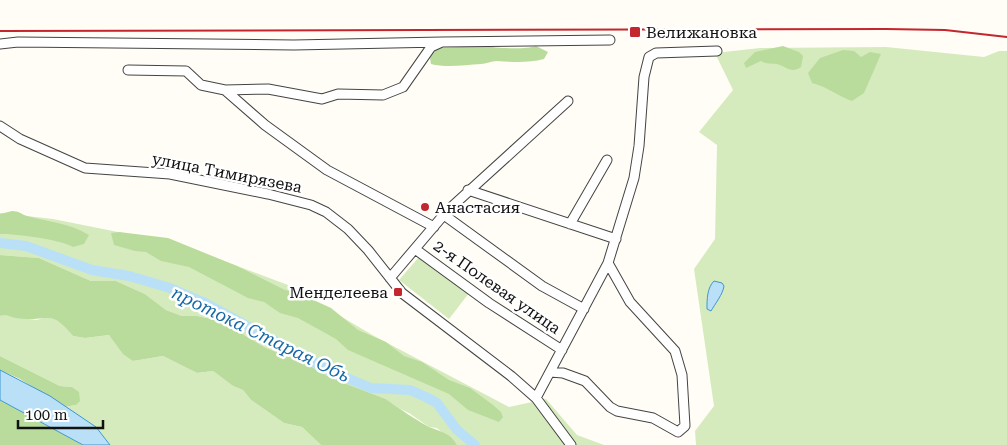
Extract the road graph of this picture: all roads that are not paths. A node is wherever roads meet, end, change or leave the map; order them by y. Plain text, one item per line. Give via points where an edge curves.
1 (610, 40) dead end
2 (442, 42) junction
3 (0, 44) edge
4 (717, 51) dead end
5 (128, 70) dead end
6 (225, 90) junction
7 (568, 101) dead end
8 (0, 126) edge
9 (606, 160) dead end
10 (468, 190) junction
11 (444, 215) junction
12 (570, 224) junction
13 (434, 227) junction
14 (616, 239) junction
15 (415, 249) junction
16 (608, 264) junction
17 (390, 278) junction
18 (584, 309) junction
19 (562, 350) junction
20 (550, 372) junction
21 (536, 398) junction
22 (571, 445) edge

1 - 2 street
2 - 3 street
2 - 6 street via 431,47 404,88 383,95 338,94 322,99 268,89
4 - 14 street via 656,52 649,57 644,77 634,178
5 - 6 street via 186,71 201,85
6 - 13 street via 265,125 327,170
7 - 10 street
8 - 17 street, улица Тимирязева via 20,139 85,168 170,174 311,205 348,229
9 - 12 street
10 - 11 street
10 - 12 street
11 - 13 street
11 - 18 street via 542,286
12 - 14 street
13 - 15 street
14 - 16 street
15 - 17 street
15 - 19 street, 2-я Полевая улица via 489,303
16 - 18 street
16 - 20 street via 630,302 675,351 682,375 685,426 678,432 653,418 617,411 585,381
17 - 21 street, улица Тимирязева via 402,293
18 - 19 street
19 - 20 street
20 - 21 street
21 - 22 street, улица Тимирязева

